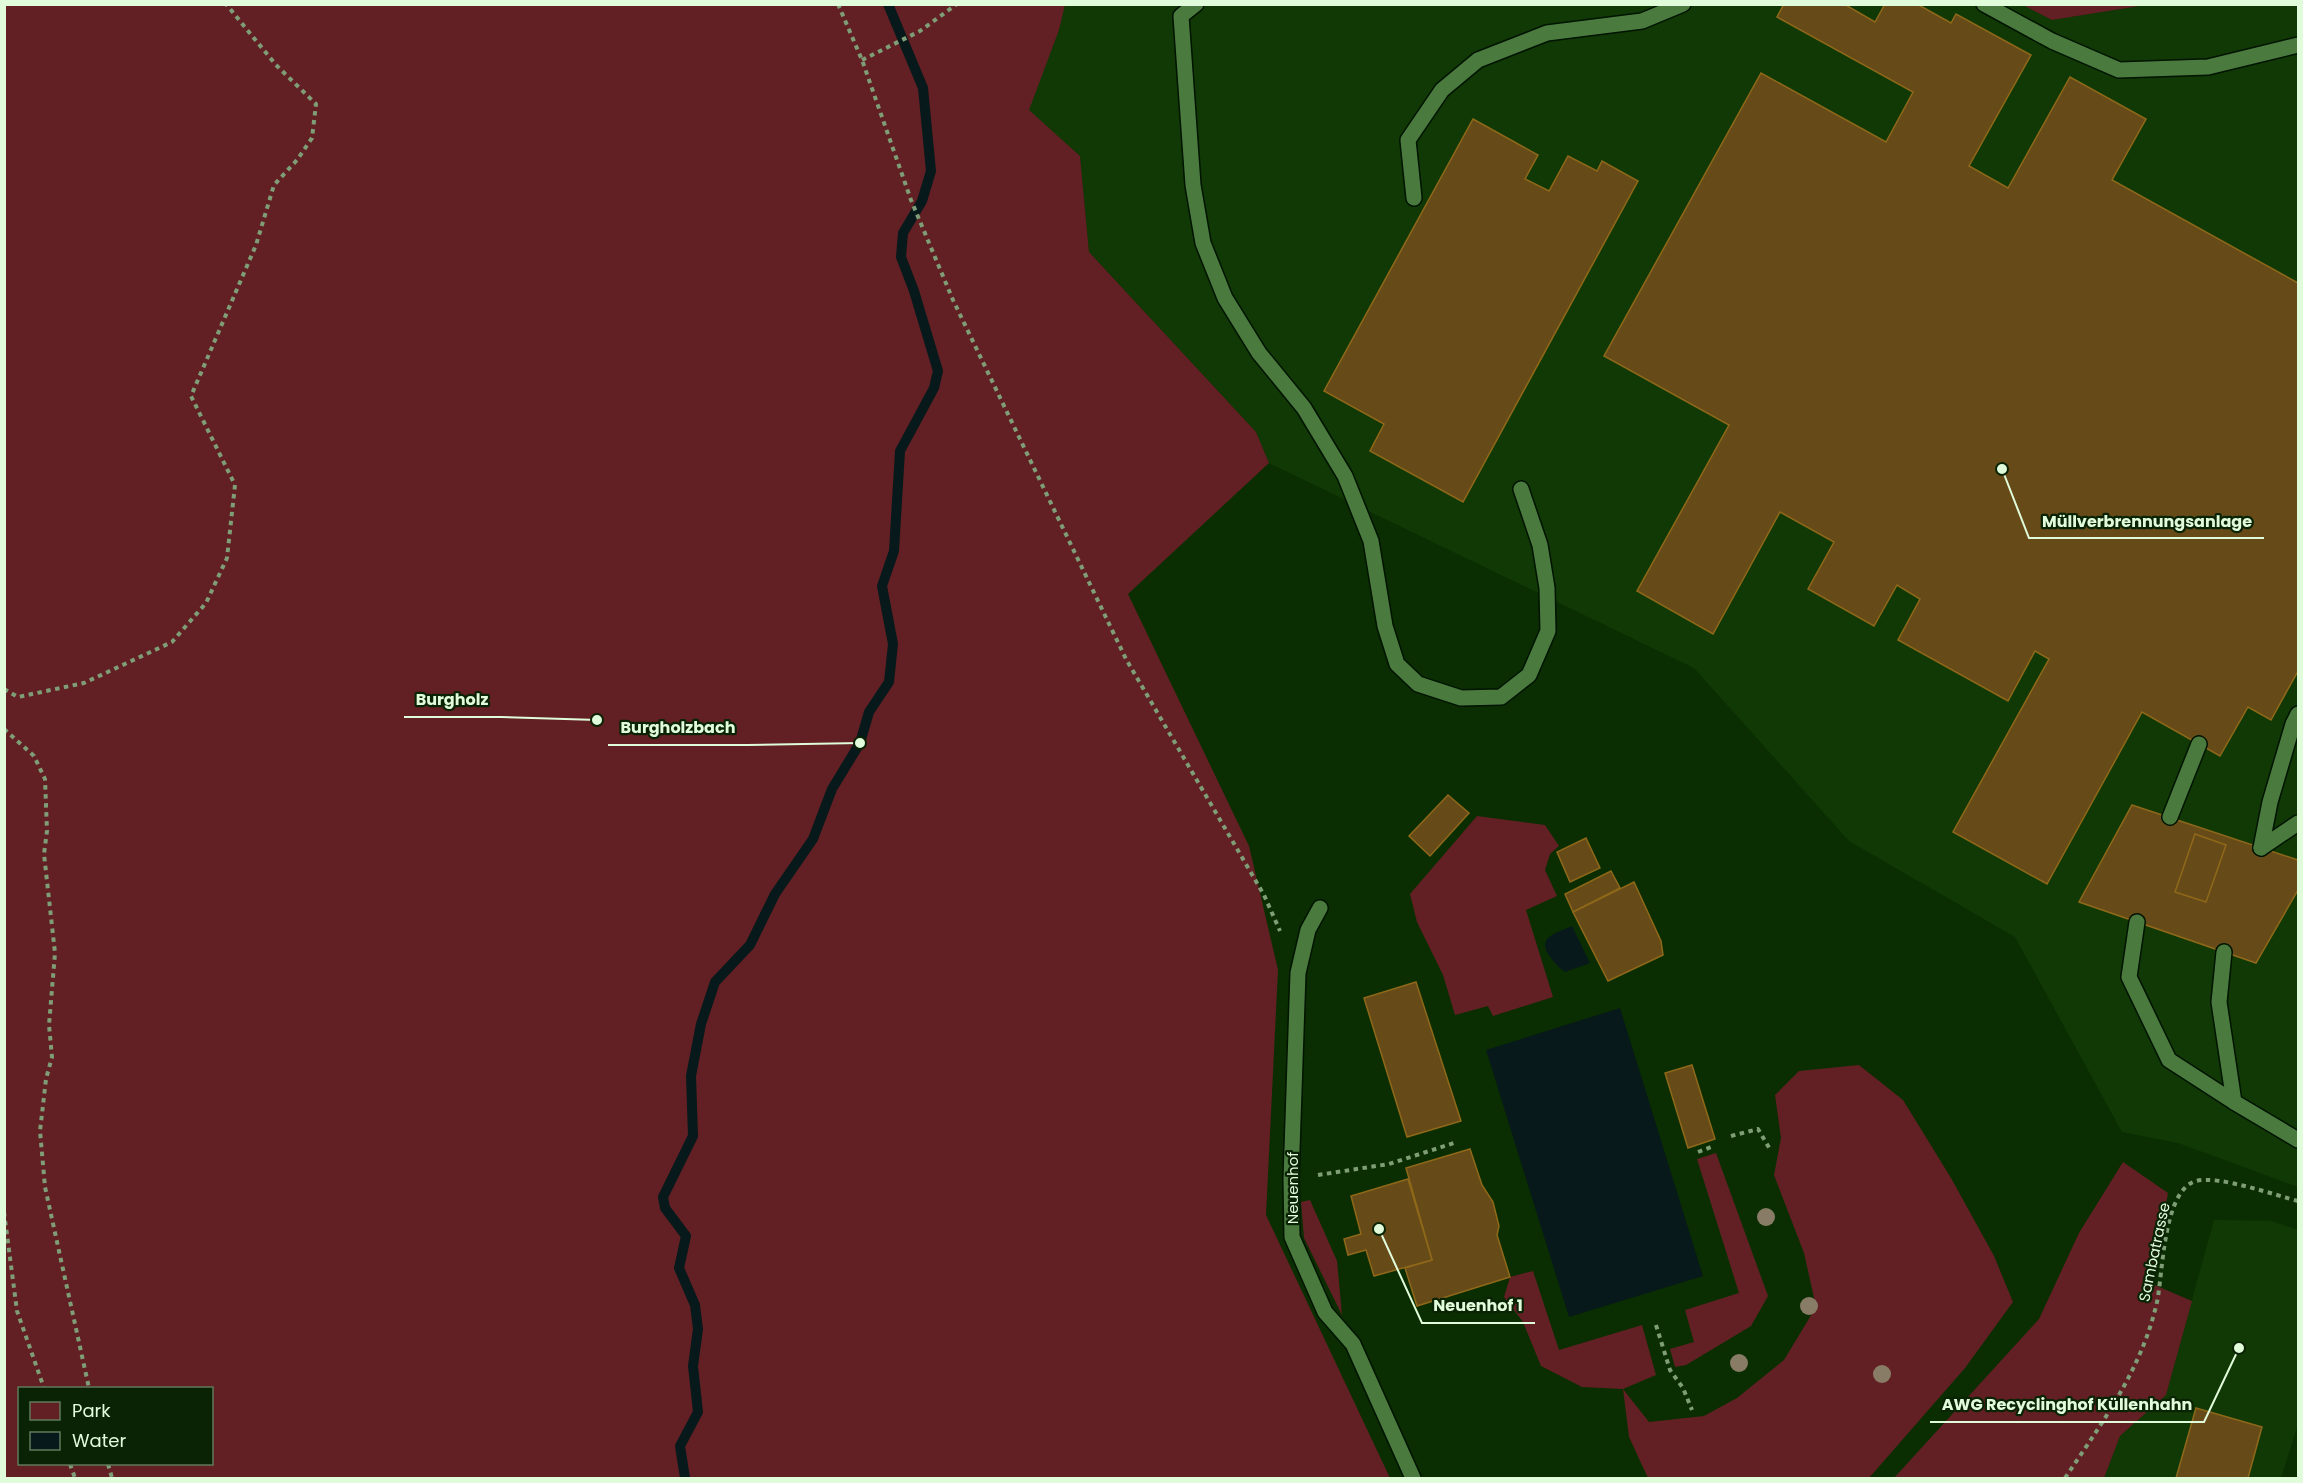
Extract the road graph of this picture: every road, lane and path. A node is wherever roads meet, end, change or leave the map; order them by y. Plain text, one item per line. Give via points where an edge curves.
1 (226, 4) edge
2 (838, 4) edge
3 (957, 4) edge
4 (1196, 4) edge
5 (1683, 4) edge
6 (1984, 4) edge
7 (1176, 10) edge
8 (2298, 45) edge
9 (862, 60) junction
10 (1414, 198) dead end
11 (1521, 489) dead end
12 (4, 689) edge
13 (2298, 714) edge
14 (4, 729) edge
15 (2199, 744) dead end
16 (2170, 817) dead end
17 (2298, 823) edge
18 (1320, 908) dead end
19 (2137, 922) dead end
20 (2224, 952) dead end
21 (1298, 973) junction
22 (2234, 1102) junction
23 (1731, 1136) dead end
24 (2298, 1140) edge
25 (1454, 1143) dead end
26 (1711, 1148) dead end
27 (1771, 1151) dead end
28 (1698, 1152) dead end
29 (1290, 1179) junction
30 (2298, 1201) edge
31 (4, 1212) edge
32 (1656, 1325) dead end
33 (43, 1387) edge
34 (89, 1387) edge
35 (1692, 1410) dead end
36 (1413, 1479) edge
37 (2065, 1479) edge

1 - 12 path via 276,65 316,104 312,138 274,185 256,245 192,396 235,485 227,558 206,603 172,642 84,683 18,697
2 - 9 path
3 - 9 path via 920,31
4 - 7 lane
5 - 10 lane via 1642,21 1547,33 1478,60 1442,90 1408,140
6 - 8 lane via 2052,41 2119,70 2208,67
7 - 11 lane via 1193,185 1203,243 1231,307 1259,353 1305,408 1345,476 1371,541 1385,626 1397,664 1418,684 1461,698 1501,697 1529,675 1548,631 1547,588
9 - 21 path via 911,200 953,300 1126,659 1264,895
13 - 17 lane via 2270,802 2261,848
14 - 34 path via 34,756 45,779 44,854 55,954 49,1025 52,1057 40,1131 45,1187
15 - 16 lane
18 - 21 lane, Neuenhof via 1308,930
19 - 22 lane via 2129,976 2169,1060
20 - 22 lane via 2218,1002
21 - 29 lane, Neuenhof
22 - 24 lane
23 - 27 path via 1758,1129
25 - 29 path via 1389,1164
26 - 28 path
29 - 36 lane, Neuenhof via 1292,1237 1325,1312 1353,1344
30 - 37 path, Sambatrasse via 2230,1183 2196,1181 2185,1189 2171,1217 2157,1302 2136,1365
31 - 33 path via 17,1311
32 - 35 path via 1670,1370

